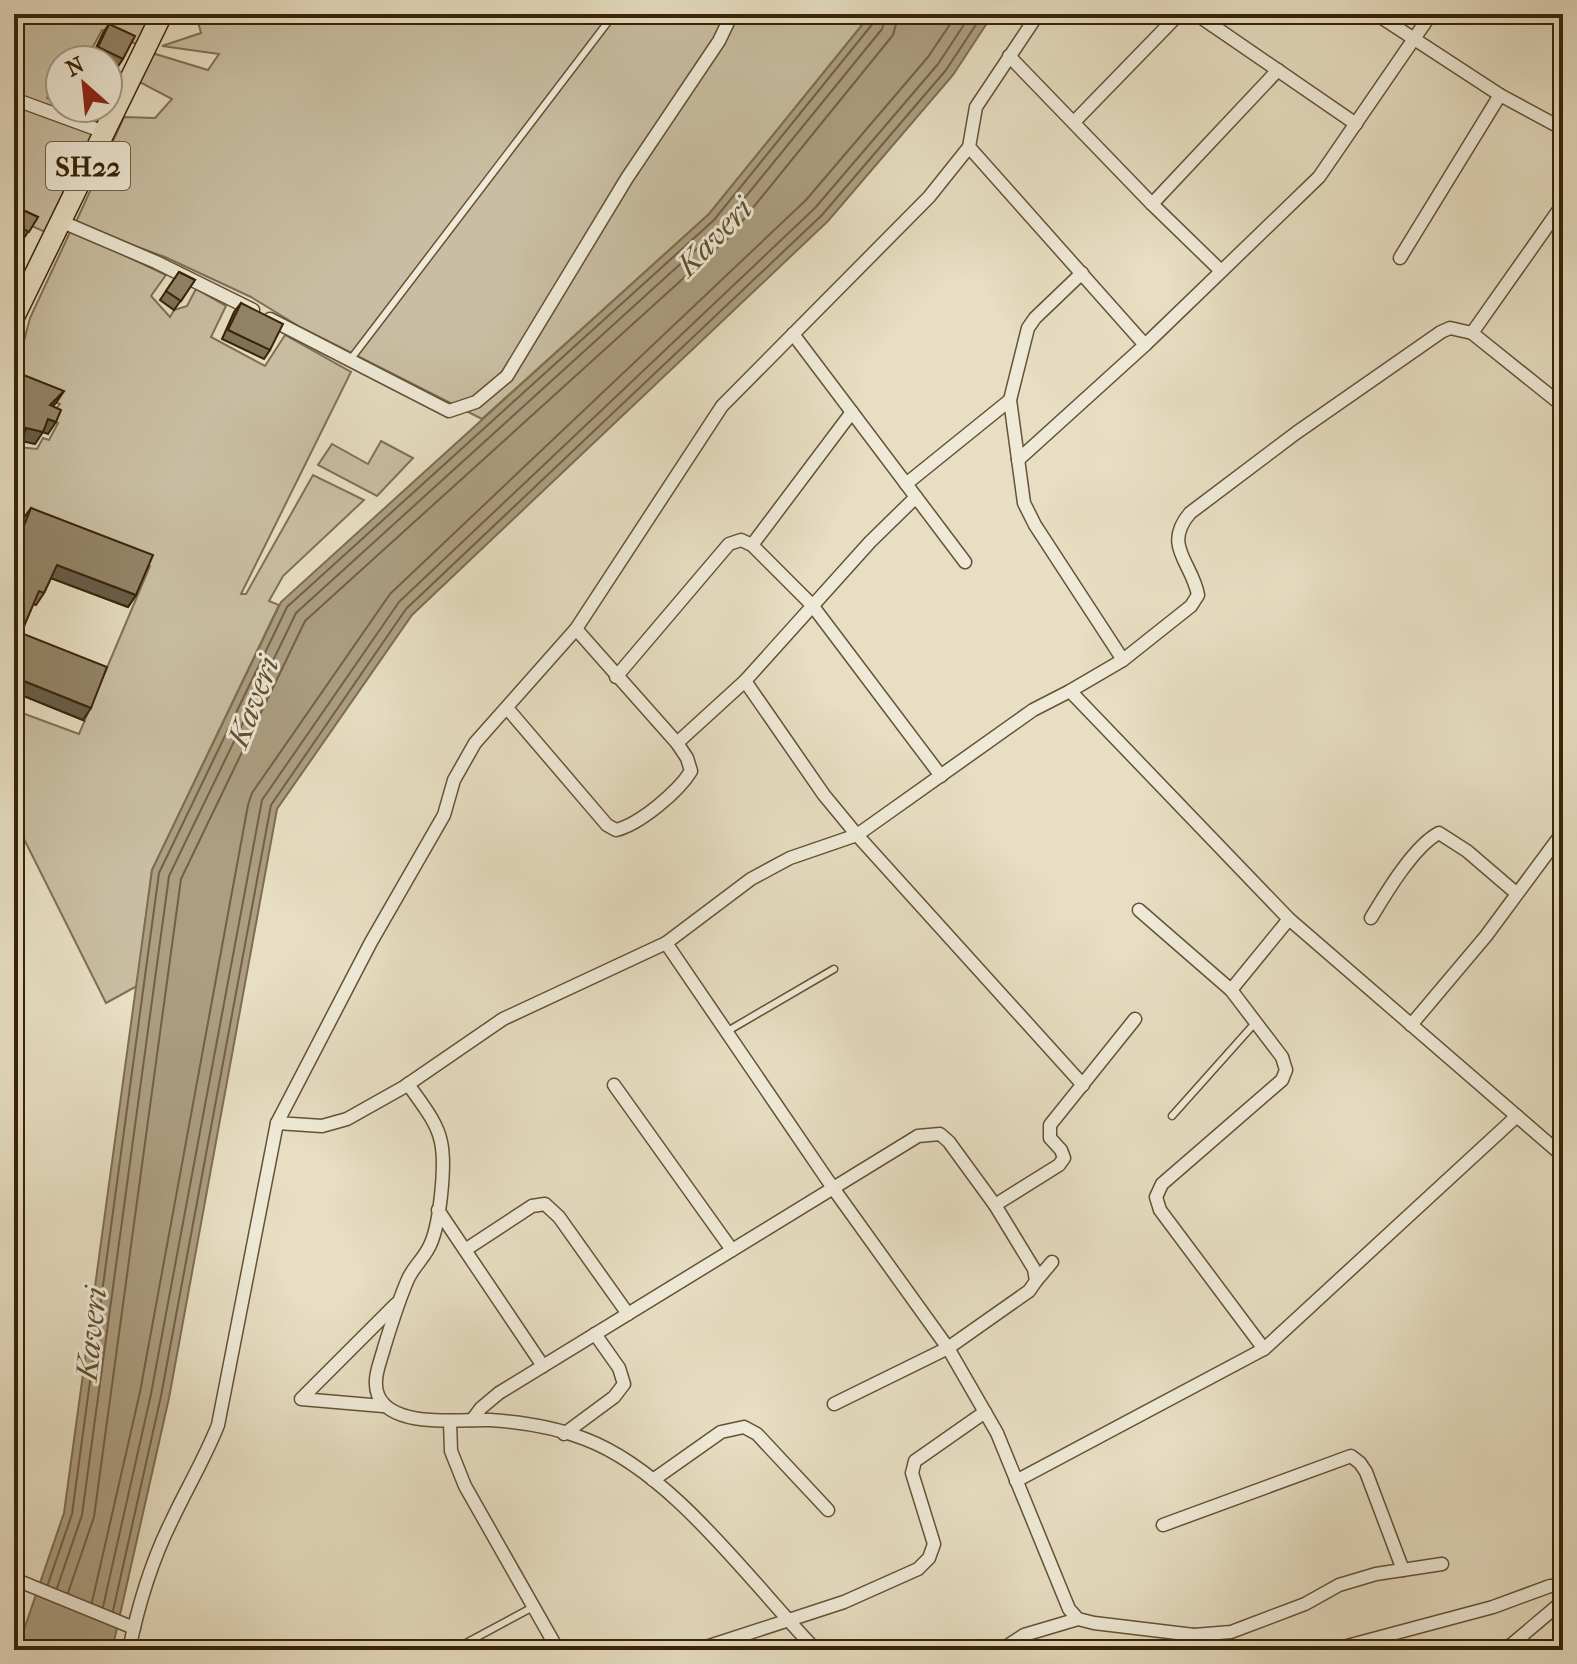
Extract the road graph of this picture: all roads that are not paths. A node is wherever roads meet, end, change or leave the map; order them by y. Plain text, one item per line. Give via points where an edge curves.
1 (162, 14) edge
2 (614, 14) edge
3 (732, 14) edge
4 (1038, 14) edge
5 (1179, 14) edge
6 (1196, 14) edge
7 (1376, 14) edge
8 (1431, 14) edge
9 (1413, 40) junction
10 (1009, 56) junction
11 (1278, 70) junction
12 (1500, 95) junction
13 (14, 99) edge
14 (1074, 122) junction
15 (1356, 124) junction
16 (1563, 129) edge
17 (104, 132) junction
18 (969, 147) junction
19 (1152, 204) junction
20 (1563, 204) edge
21 (60, 221) junction
22 (1400, 258) dead end
23 (1221, 271) junction
24 (1082, 273) junction
25 (20, 292) edge
26 (14, 317) edge
27 (1472, 333) junction
28 (793, 334) junction
29 (1145, 345) junction
30 (350, 360) junction
31 (1010, 400) junction
32 (1562, 403) edge
33 (852, 412) junction
34 (1018, 460) junction
35 (906, 484) junction
36 (916, 497) junction
37 (752, 545) junction
38 (965, 562) dead end
39 (812, 605) junction
40 (576, 629) junction
41 (1123, 660) junction
42 (616, 677) junction
43 (745, 681) junction
44 (1070, 691) junction
45 (507, 708) junction
46 (677, 743) junction
47 (941, 776) junction
48 (1563, 832) edge
49 (857, 835) junction
50 (1516, 893) junction
51 (1139, 910) dead end
52 (1371, 918) dead end
53 (1289, 919) junction
54 (666, 943) junction
55 (834, 969) dead end
56 (1231, 990) junction
57 (1135, 1019) dead end
58 (1255, 1022) junction
59 (1411, 1025) junction
60 (726, 1032) junction
61 (408, 1084) junction
62 (614, 1085) dead end
63 (1083, 1085) junction
64 (1172, 1116) dead end
65 (1517, 1116) junction
66 (277, 1123) junction
67 (1563, 1156) edge
68 (833, 1188) junction
69 (995, 1205) junction
70 (438, 1210) junction
71 (465, 1250) junction
72 (732, 1250) junction
73 (1052, 1262) dead end
74 (1036, 1281) junction
75 (398, 1302) junction
76 (628, 1314) junction
77 (595, 1334) junction
78 (948, 1348) junction
79 (1264, 1349) junction
80 (543, 1366) junction
81 (834, 1404) dead end
82 (383, 1406) junction
83 (985, 1412) junction
84 (472, 1420) junction
85 (450, 1422) junction
86 (564, 1434) junction
87 (653, 1480) junction
88 (1016, 1481) junction
89 (828, 1510) dead end
90 (1163, 1525) dead end
91 (1442, 1564) dead end
92 (1403, 1570) junction
93 (18, 1581) edge
94 (1563, 1586) edge
95 (1563, 1601) edge
96 (533, 1607) junction
97 (1078, 1619) junction
98 (787, 1620) junction
99 (133, 1628) junction
100 (1194, 1635) junction
101 (129, 1650) edge
102 (453, 1650) edge
103 (558, 1650) edge
104 (697, 1650) edge
105 (816, 1650) edge
106 (1001, 1650) edge
107 (1195, 1650) edge
108 (1332, 1650) edge
109 (1505, 1650) edge

1 - 17 main road, SH22
2 - 30 lane
3 - 30 street via 507,376 476,402 449,411
4 - 10 street
5 - 14 street
6 - 11 street
7 - 9 street
8 - 9 street
9 - 12 street
9 - 15 street
10 - 14 street
10 - 18 street via 976,107
11 - 15 street
11 - 19 street
12 - 16 street
12 - 22 street
13 - 17 street
14 - 19 street
15 - 23 street via 1319,177
17 - 21 main road, SH22
18 - 24 street
18 - 28 street via 929,197
19 - 23 street
20 - 27 street
21 - 25 main road, SH22
21 - 30 street via 156,262
23 - 29 street
24 - 29 street
24 - 31 street via 1028,328
25 - 26 main road, SH22
27 - 32 street
27 - 41 street via 1450,328 1441,332 1190,513 1177,536 1198,595
28 - 33 street
28 - 40 street via 722,406
29 - 34 street
31 - 34 street
31 - 35 street
33 - 35 street
33 - 37 street
34 - 41 street via 1024,503 1035,525
35 - 36 street
36 - 38 street
36 - 39 street
37 - 39 street
37 - 42 street via 741,540 729,544
39 - 43 street
39 - 47 street
40 - 42 street
40 - 45 street
41 - 44 street
42 - 46 street
43 - 46 street
43 - 49 street
44 - 47 street via 1033,710
44 - 53 street
45 - 46 street via 616,830 631,826 684,782 691,771
45 - 66 street via 475,743 454,780 444,815
47 - 49 street
48 - 50 street
49 - 54 street via 790,858 751,879
49 - 63 street
50 - 52 street via 1439,833 1424,844
50 - 59 street
51 - 56 street
53 - 56 street
53 - 59 street
54 - 60 street
54 - 61 street via 503,1019
55 - 60 lane
56 - 58 street
57 - 63 street
58 - 64 lane
58 - 79 street via 1282,1057 1282,1080 1162,1184 1156,1197 1160,1210
59 - 65 street
60 - 68 street
61 - 66 street via 334,1123
61 - 70 street via 441,1142
62 - 72 street
63 - 69 street via 1050,1125 1050,1138 1064,1158 1059,1165
65 - 67 street
65 - 79 street
66 - 99 street via 218,1425 171,1522
68 - 69 street via 918,1136 940,1134
68 - 72 street
68 - 78 street
69 - 74 street
70 - 71 street
70 - 75 street via 432,1239
71 - 76 street via 532,1206 545,1204
71 - 80 street
72 - 76 street
73 - 74 street
74 - 78 street
75 - 82 street via 376,1376
75 - 82 street via 301,1399
76 - 77 street
77 - 80 street
77 - 86 street via 624,1384
78 - 81 street
78 - 83 street
79 - 88 street
80 - 84 street via 499,1393
82 - 85 street via 397,1414
83 - 88 street
83 - 98 street via 915,1461 912,1473 934,1544 929,1558 918,1569 844,1602
84 - 85 street
84 - 86 street
85 - 96 street via 455,1464
86 - 87 street via 584,1438
87 - 89 street via 721,1432 744,1427 757,1434
87 - 98 street
88 - 97 street via 1069,1609
90 - 92 street via 1351,1456 1366,1472
91 - 92 street
92 - 100 street via 1339,1585 1231,1632
93 - 99 street
94 - 108 street
95 - 109 street
96 - 102 lane
96 - 103 street
97 - 100 street
97 - 106 street via 1024,1635
98 - 104 street
98 - 105 street
99 - 101 street
100 - 107 street

